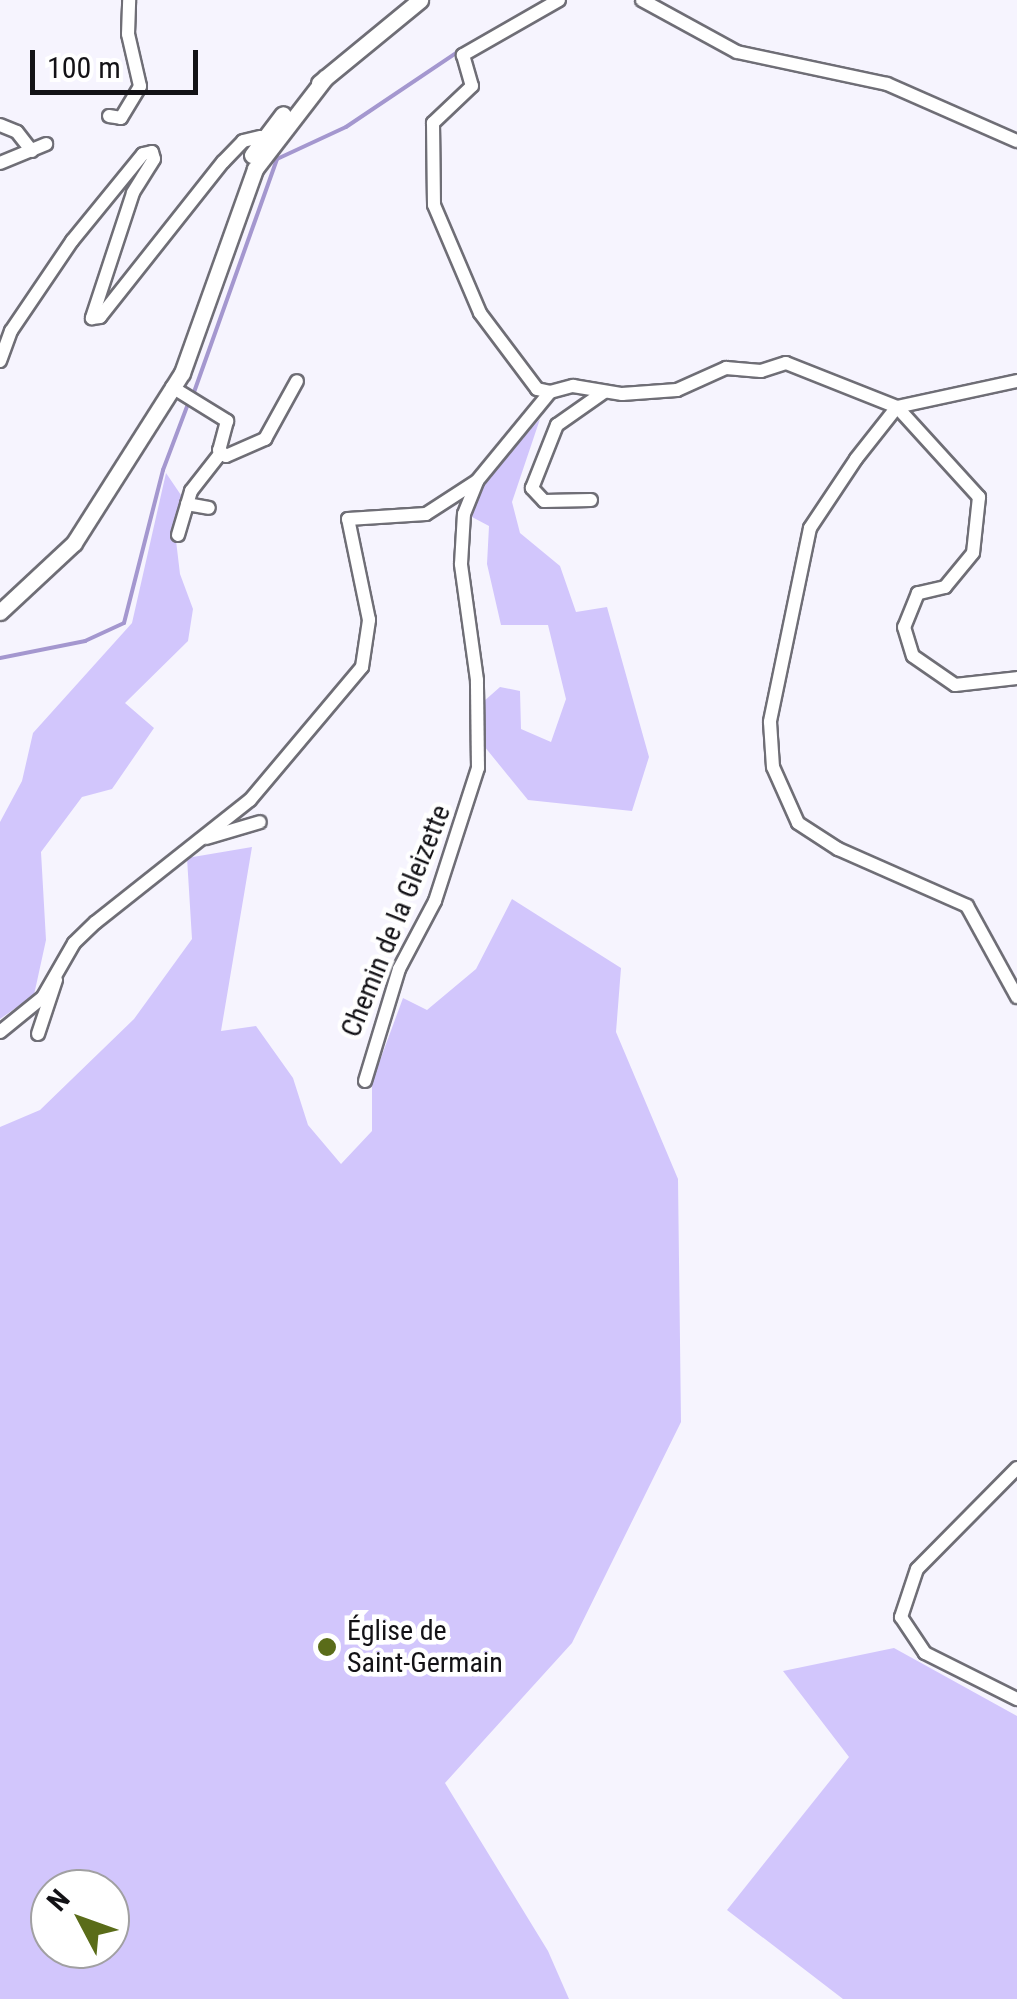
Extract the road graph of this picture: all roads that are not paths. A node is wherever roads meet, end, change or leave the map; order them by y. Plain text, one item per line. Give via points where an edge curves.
1 (129, 0) edge
2 (420, 0) edge
3 (559, 0) edge
4 (642, 0) edge
5 (326, 78) junction
6 (109, 116) dead end
7 (0, 125) edge
8 (261, 137) junction
9 (1017, 141) edge
10 (46, 144) dead end
11 (32, 151) junction
12 (0, 163) edge
13 (237, 217) junction
14 (0, 361) edge
15 (1017, 381) edge
16 (298, 382) dead end
17 (550, 392) junction
18 (605, 392) junction
19 (185, 395) junction
20 (898, 406) junction
21 (220, 454) junction
22 (477, 481) junction
23 (591, 500) dead end
24 (188, 504) junction
25 (209, 508) dead end
26 (178, 535) dead end
27 (0, 612) edge
28 (1017, 678) edge
29 (260, 822) dead end
30 (203, 837) junction
31 (56, 978) junction
32 (1017, 997) edge
33 (0, 1032) edge
34 (38, 1034) dead end
35 (364, 1080) dead end
36 (1017, 1468) edge
37 (1017, 1699) edge

1 - 6 street via 128,34 140,86 121,118
2 - 5 main road
3 - 17 street via 463,56 472,86 433,122 429,167 434,206 446,220 471,296 537,388
4 - 9 street via 737,52 888,84
5 - 8 main road
5 - 13 main road via 268,145
7 - 11 street via 17,132
8 - 13 main road
8 - 14 street via 243,141 100,317 92,318 96,289 133,193 154,159 152,152 144,154 72,241 11,331
10 - 11 street
11 - 12 street
13 - 19 main road
15 - 20 street
16 - 21 street via 265,439
17 - 18 street via 573,386
17 - 22 street, Chemin de la Gleizette
18 - 20 street via 678,390 726,368 761,370 786,362
18 - 23 street via 556,425 532,488 544,501
19 - 21 street via 230,426
19 - 27 main road via 74,543
20 - 28 street via 979,497 972,552 945,587 918,593 904,627 914,656 954,685
20 - 32 street via 810,528 770,722 772,767 798,823 838,849 967,906
21 - 24 street
22 - 30 street via 426,514 348,519 368,620 362,667 250,800
22 - 35 street, Chemin de la Gleizette via 460,530 477,680 478,768 436,901 400,969
24 - 25 street
24 - 26 street
29 - 30 street
30 - 31 street via 74,943
31 - 33 street via 26,1014
31 - 34 street
36 - 37 street via 916,1570 901,1617 925,1653

